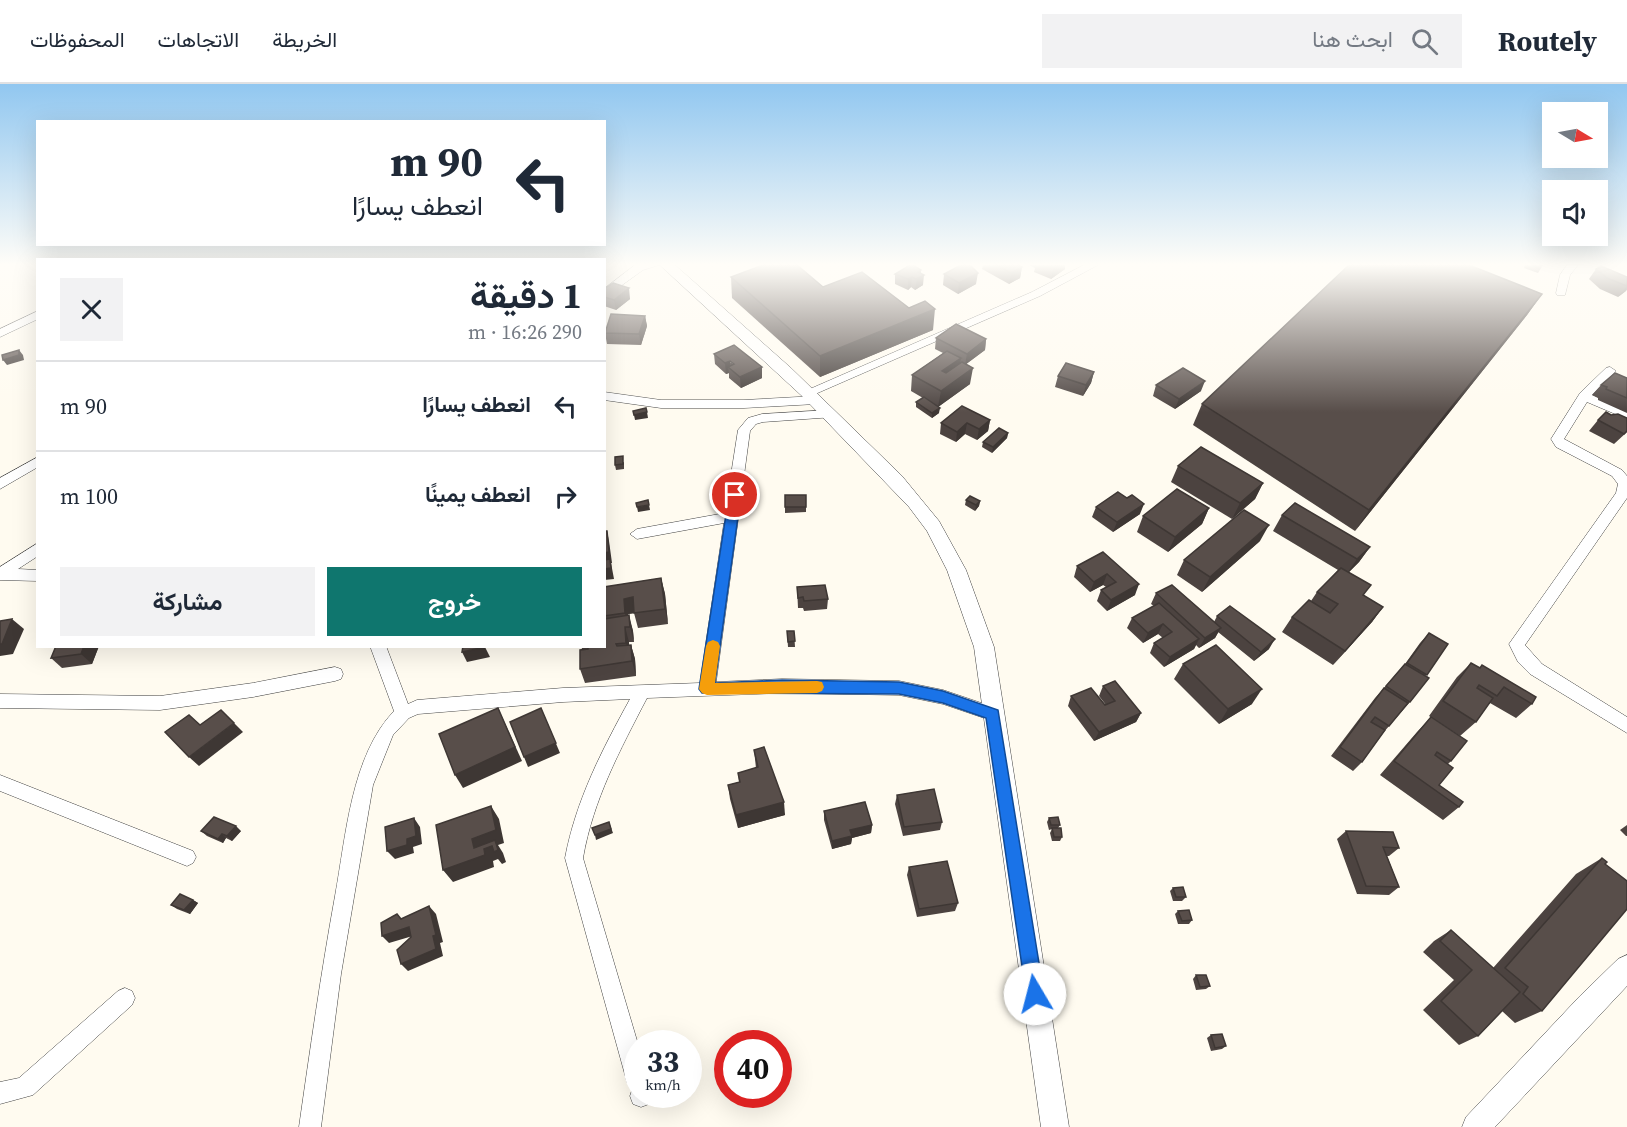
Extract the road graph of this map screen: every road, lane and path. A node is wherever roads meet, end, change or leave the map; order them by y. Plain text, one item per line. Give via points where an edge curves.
1 (723, 314) edge
2 (996, 314) edge
3 (36, 315) edge
4 (0, 334) edge
5 (1610, 371) dead end
6 (606, 396) edge
7 (1584, 396) junction
8 (818, 402) junction
9 (1627, 416) edge
10 (36, 462) edge
11 (0, 484) edge
12 (1626, 484) edge
13 (732, 518) junction
14 (637, 534) dead end
15 (36, 549) edge
16 (0, 574) edge
17 (36, 576) edge
18 (379, 648) edge
19 (335, 674) dead end
20 (707, 689) junction
21 (642, 692) junction
22 (0, 701) edge
23 (403, 713) junction
24 (993, 714) junction
25 (1627, 726) edge
26 (0, 783) edge
27 (187, 856) dead end
28 (1627, 968) edge
29 (125, 998) dead end
30 (624, 1033) edge
31 (0, 1092) edge
32 (310, 1127) edge
33 (1055, 1127) edge
34 (1476, 1127) edge

1 - 8 street
2 - 8 street
3 - 4 street
5 - 7 street
6 - 8 street via 661,404
7 - 9 street
7 - 12 street via 1557,439 1617,473
8 - 13 street via 752,421 744,430
8 - 24 street via 900,484 950,554 984,647
10 - 11 street
12 - 25 street via 1623,495 1517,644 1536,669
13 - 14 street
13 - 20 street
15 - 16 street
16 - 17 street
18 - 23 street
19 - 22 street via 160,703
20 - 21 street
20 - 24 street via 899,688 943,697
21 - 23 street via 563,694 417,707
21 - 30 street via 586,801 574,858
23 - 32 street via 386,731 364,785 331,974
24 - 33 street
26 - 27 street
28 - 34 street
29 - 31 street via 25,1087

